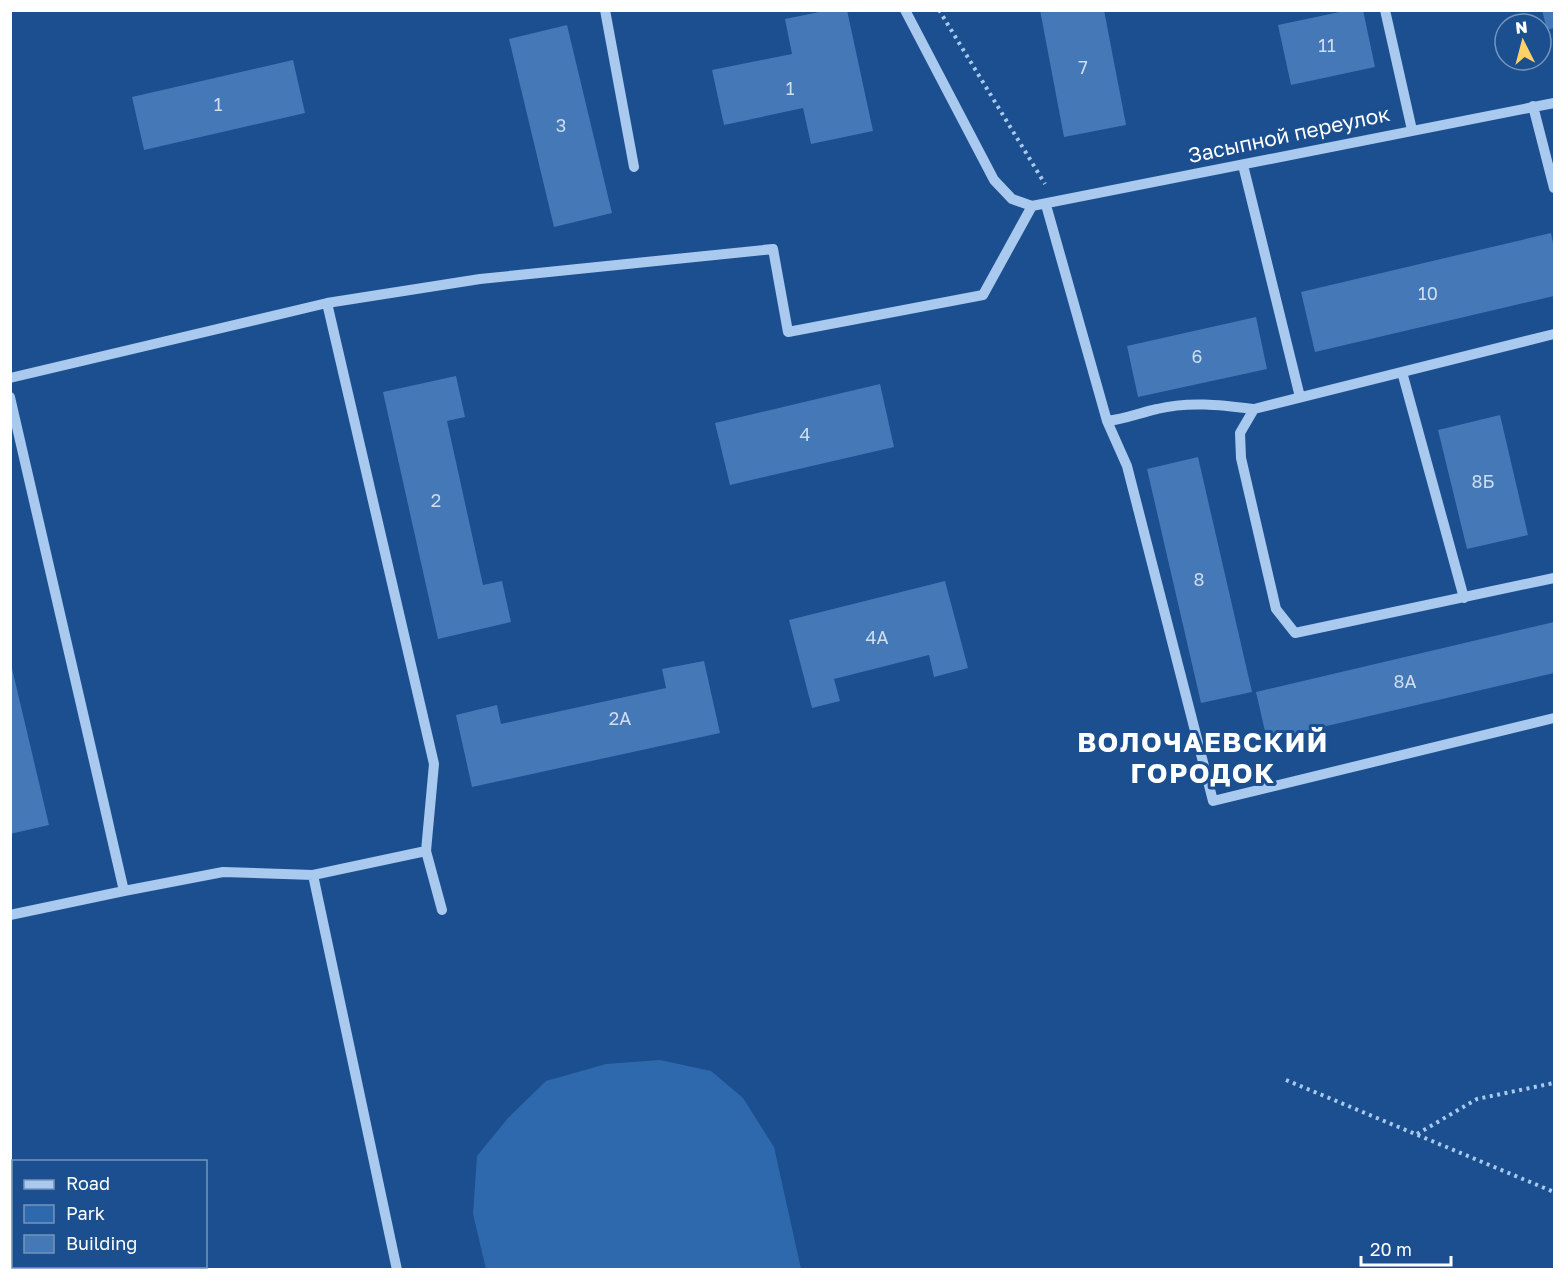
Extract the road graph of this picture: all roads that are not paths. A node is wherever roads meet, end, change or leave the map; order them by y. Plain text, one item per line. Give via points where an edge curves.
1 (605, 10) edge
2 (905, 10) edge
3 (1385, 10) edge
4 (1554, 103) edge
5 (1533, 106) junction
6 (1412, 130) junction
7 (1243, 165) junction
8 (634, 167) dead end
9 (1554, 188) edge
10 (1052, 204) junction
11 (1032, 206) junction
12 (327, 303) junction
13 (1554, 334) edge
14 (1402, 372) junction
15 (10, 378) edge
16 (1300, 397) junction
17 (10, 398) edge
18 (1254, 409) junction
19 (1107, 421) junction
20 (1554, 578) edge
21 (1464, 598) junction
22 (1554, 718) edge
23 (426, 851) junction
24 (313, 875) junction
25 (124, 891) junction
26 (442, 910) dead end
27 (10, 915) edge
28 (397, 1269) edge

1 - 8 street
2 - 11 street via 994,180 1012,199
3 - 6 street
4 - 5 street, Засыпной переулок
5 - 6 street, Засыпной переулок
5 - 9 street
6 - 7 street, Засыпной переулок
7 - 10 street, Засыпной переулок
7 - 16 street
10 - 11 street, Засыпной переулок
10 - 19 street
11 - 12 street via 983,295 788,332 773,249 480,279
12 - 15 street
12 - 23 street via 434,764
13 - 14 street
14 - 16 street
14 - 21 street
16 - 18 street
17 - 25 street
18 - 19 street via 1205,403
18 - 21 street via 1240,432 1241,458 1276,609 1296,633
19 - 22 street via 1127,466 1213,801
20 - 21 street
23 - 24 street
23 - 26 street
24 - 25 street via 223,872
24 - 28 street
25 - 27 street

